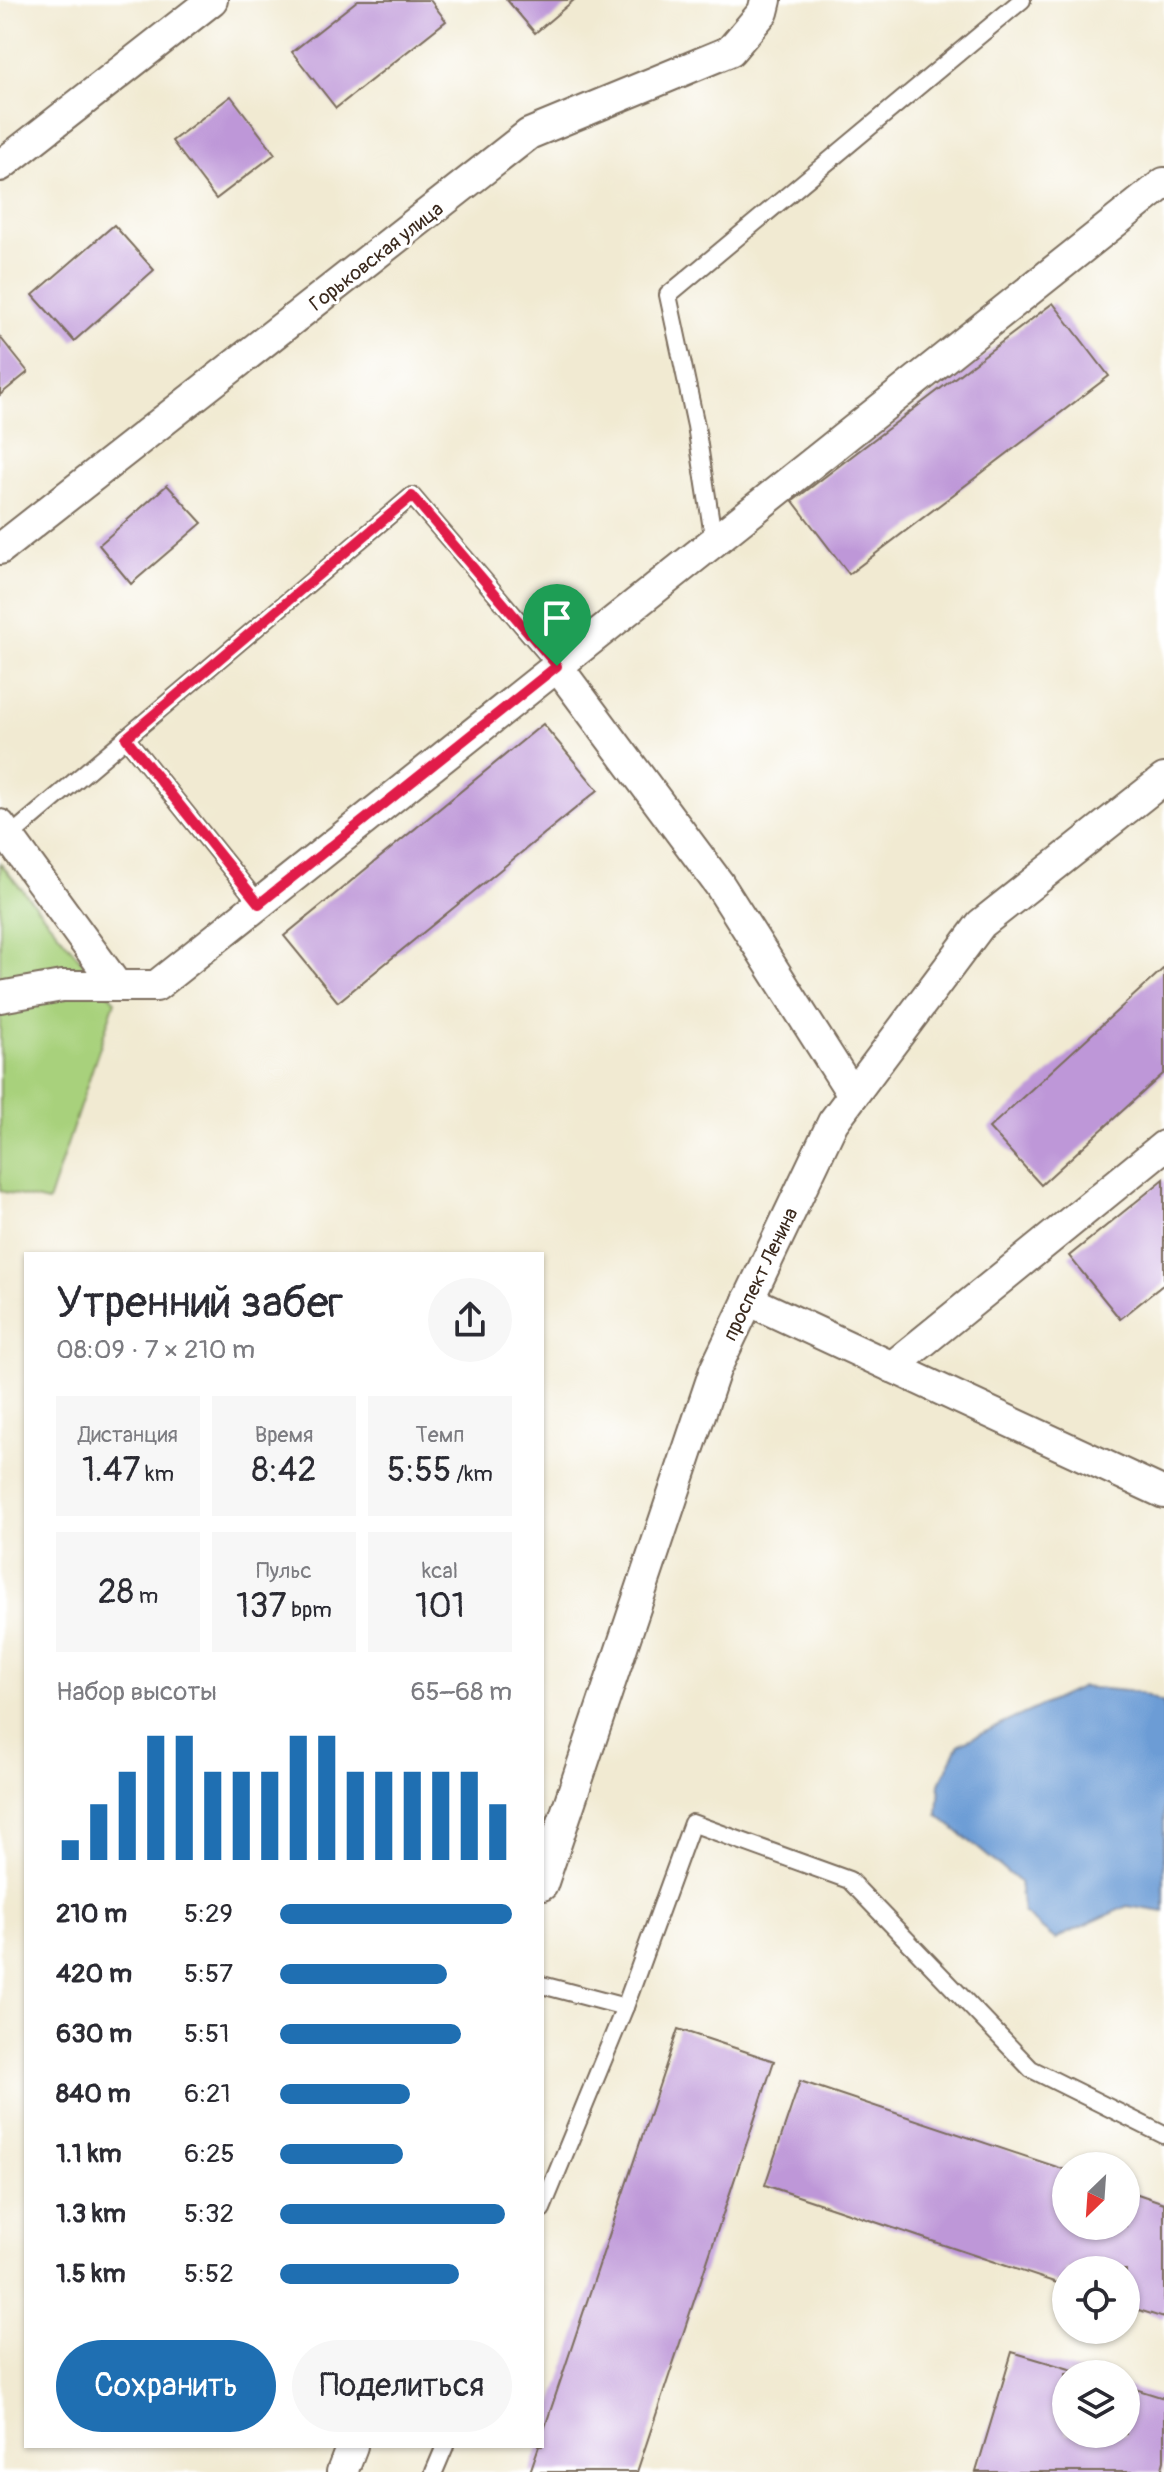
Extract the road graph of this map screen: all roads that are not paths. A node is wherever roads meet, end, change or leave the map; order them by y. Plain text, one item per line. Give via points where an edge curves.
1 (212, 0) edge
2 (766, 0) edge
3 (1022, 0) edge
4 (0, 166) edge
5 (1164, 183) edge
6 (714, 542) junction
7 (0, 549) edge
8 (557, 666) junction
9 (126, 738) junction
10 (1164, 779) edge
11 (4, 831) edge
12 (259, 904) junction
13 (117, 986) junction
14 (0, 997) edge
15 (853, 1095) junction
16 (1164, 1146) edge
17 (748, 1300) junction
18 (892, 1367) junction
19 (1164, 1493) edge
20 (544, 1879) edge
21 (544, 1986) edge
22 (625, 2007) junction
23 (1164, 2135) edge
24 (544, 2204) edge
25 (351, 2448) edge
26 (444, 2448) edge
27 (342, 2472) edge
28 (434, 2472) edge

1 - 4 street
2 - 7 street, Горьковская улица via 763,12 730,51 529,134
3 - 6 lane via 668,295
5 - 6 street
6 - 8 street
8 - 9 lane via 412,496
8 - 12 street
8 - 15 street via 719,884
9 - 11 lane
9 - 12 lane
10 - 15 street, проспект Ленина via 981,924
11 - 13 street
12 - 13 street via 156,986
13 - 14 street via 62,986
15 - 17 street, проспект Ленина via 833,1122
16 - 18 street
17 - 18 street
17 - 20 street, проспект Ленина via 715,1370
18 - 19 street
21 - 22 lane
22 - 23 lane via 692,1823 849,1880 1031,2069
22 - 24 lane
25 - 27 street
26 - 28 lane

